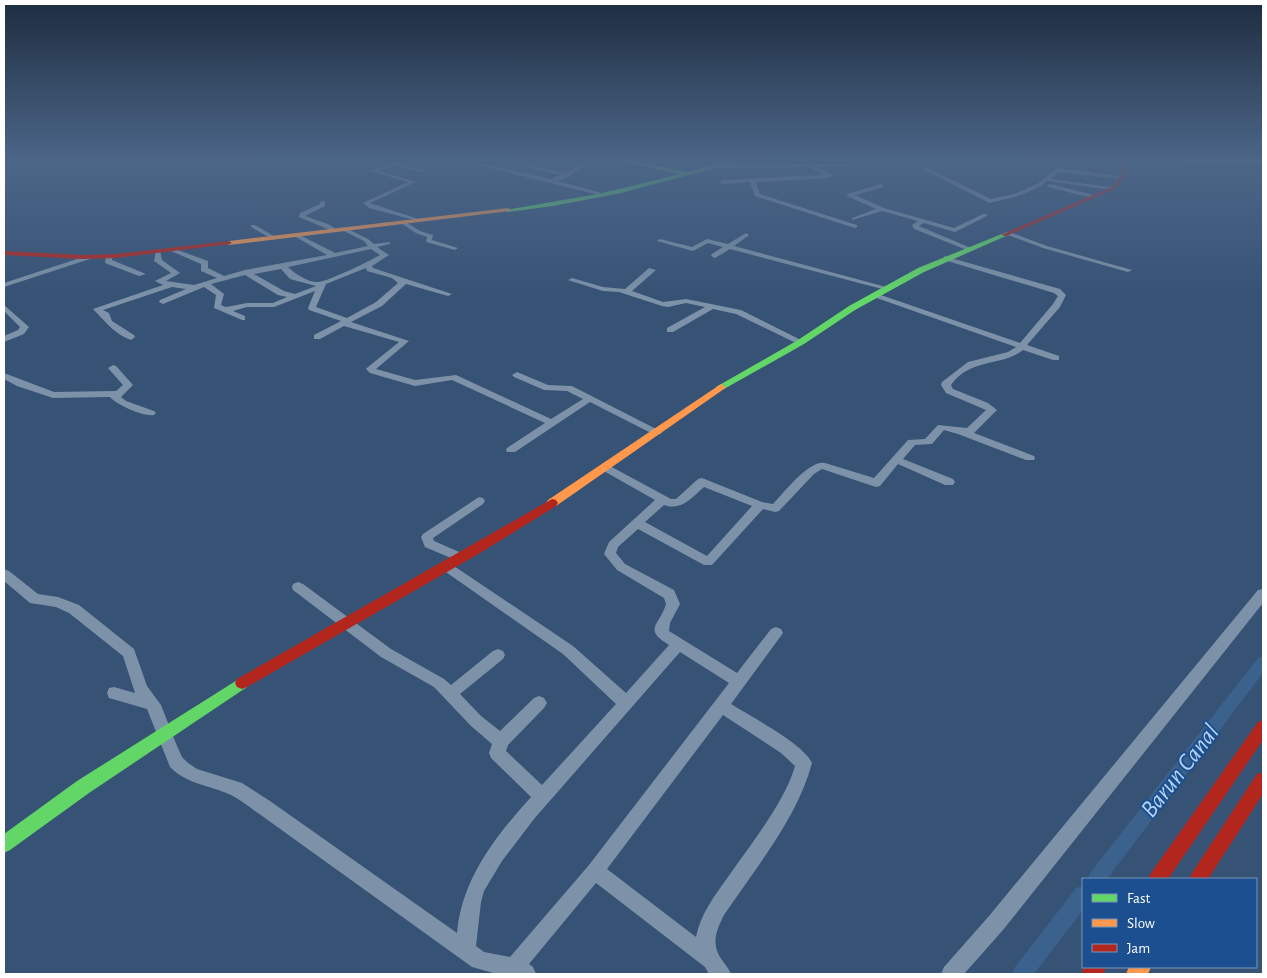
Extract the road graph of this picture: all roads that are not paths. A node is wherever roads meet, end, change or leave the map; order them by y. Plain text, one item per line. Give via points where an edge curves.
1 (323, 205) edge
2 (366, 205) edge
3 (553, 205) edge
4 (790, 205) edge
5 (872, 205) edge
6 (1072, 205) edge
7 (882, 209) junction
8 (985, 215) dead end
9 (416, 220) junction
10 (924, 221) junction
11 (403, 222) junction
12 (253, 226) dead end
13 (339, 230) junction
14 (1007, 232) junction
15 (732, 233) dead end
16 (296, 235) junction
17 (274, 238) junction
18 (660, 241) dead end
19 (388, 243) dead end
20 (373, 246) junction
21 (730, 247) junction
22 (454, 248) dead end
23 (969, 249) junction
24 (173, 250) junction
25 (158, 251) junction
26 (4, 253) edge
27 (333, 255) junction
28 (715, 256) dead end
29 (108, 257) junction
30 (89, 258) junction
31 (947, 258) junction
32 (370, 264) junction
33 (283, 266) junction
34 (652, 270) dead end
35 (1128, 270) dead end
36 (245, 272) junction
37 (142, 274) dead end
38 (223, 278) junction
39 (572, 280) dead end
40 (403, 281) junction
41 (204, 283) junction
42 (171, 285) junction
43 (4, 286) edge
44 (320, 286) junction
45 (194, 288) junction
46 (886, 288) junction
47 (627, 292) junction
48 (448, 294) dead end
49 (875, 296) junction
50 (296, 297) junction
51 (163, 302) dead end
52 (710, 308) junction
53 (5, 310) edge
54 (225, 310) junction
55 (242, 318) dead end
56 (346, 322) junction
57 (670, 330) dead end
58 (131, 337) dead end
59 (317, 337) dead end
60 (4, 338) edge
61 (801, 342) junction
62 (1023, 346) junction
63 (1056, 358) dead end
64 (113, 368) dead end
65 (517, 375) dead end
66 (4, 376) edge
67 (117, 394) junction
68 (590, 398) junction
69 (151, 413) dead end
70 (552, 423) junction
71 (657, 432) junction
72 (962, 432) junction
73 (511, 450) dead end
74 (1030, 458) dead end
75 (897, 460) junction
76 (606, 468) junction
77 (949, 482) dead end
78 (663, 500) junction
79 (479, 501) dead end
80 (760, 505) junction
81 (637, 523) junction
82 (462, 558) junction
83 (447, 567) junction
84 (4, 574) edge
85 (298, 588) dead end
86 (1263, 594) edge
87 (345, 623) junction
88 (776, 633) dead end
89 (678, 645) junction
90 (498, 655) dead end
91 (739, 682) junction
92 (114, 693) dead end
93 (450, 694) junction
94 (539, 703) dead end
95 (626, 703) junction
96 (151, 704) junction
97 (721, 706) junction
98 (1263, 727) edge
99 (163, 733) junction
100 (501, 741) junction
101 (1263, 780) edge
102 (543, 796) junction
103 (4, 844) edge
104 (595, 870) junction
105 (1158, 878) edge
106 (1199, 878) edge
107 (466, 952) junction
108 (716, 968) edge
109 (516, 972) edge
110 (951, 974) edge

1 - 13 street via 302,214 302,217
2 - 9 street
3 - 9 main road
4 - 7 street via 855,222
5 - 7 street
6 - 14 main road
7 - 10 street
8 - 10 street via 955,230
9 - 11 main road
10 - 23 street via 915,225 916,228
11 - 13 main road
11 - 22 street via 431,236 428,241
12 - 17 street
13 - 16 main road
13 - 20 street
14 - 23 main road
14 - 35 street via 1063,253
15 - 21 street via 744,236
16 - 17 main road
16 - 27 street
17 - 24 main road
18 - 21 street via 690,248 707,241
19 - 20 street
20 - 27 street
20 - 32 street via 385,255
21 - 28 street
21 - 46 street
23 - 31 main road
24 - 25 main road
24 - 38 street via 205,262 204,269
25 - 29 main road
25 - 42 street via 158,261 176,272 159,281
26 - 30 main road
27 - 33 street
29 - 30 main road
29 - 37 street via 108,261
30 - 43 street
31 - 46 main road
31 - 62 street via 1062,295
32 - 40 street via 370,269
32 - 44 street
33 - 36 street
33 - 44 street via 293,278
34 - 47 street
36 - 38 street
36 - 50 street via 281,293
38 - 41 street
39 - 47 street
40 - 48 street
40 - 56 street via 383,301
41 - 45 street
41 - 54 street via 218,291 221,297 217,306
42 - 45 street
42 - 58 street via 97,309 106,315 108,322
44 - 50 street
44 - 56 street via 312,308
45 - 51 street
46 - 49 main road
47 - 52 street via 668,305 686,301
49 - 61 main road
49 - 62 street
50 - 54 street via 274,305 247,305
52 - 57 street
52 - 61 street via 738,312
53 - 60 street via 25,327 21,332
54 - 55 street
56 - 59 street
56 - 70 street via 405,341 374,366 373,371 415,383 453,377
61 - 71 main road via 730,381
62 - 63 street
62 - 72 street via 1011,354 971,364 947,382 949,390 992,410 975,427
64 - 67 street via 128,385
65 - 68 street via 543,387 569,388
66 - 67 street via 53,395
67 - 69 street via 117,400
68 - 70 street
68 - 71 street
70 - 73 street
71 - 76 main road
72 - 74 street
72 - 75 street via 942,427 928,442 912,442
75 - 77 street
75 - 80 street via 876,483 821,465 815,467 775,508
76 - 78 street
76 - 82 main road
78 - 80 street via 679,503 702,482
78 - 81 street
79 - 82 street via 426,540
80 - 81 street via 708,562
81 - 89 street via 614,545 610,554 621,566 673,599 674,605 661,628 662,634
82 - 83 main road
83 - 87 main road
83 - 95 street via 568,650
84 - 96 street via 34,599 58,602 74,609 116,641 132,658 141,689
85 - 87 street
86 - 110 street
87 - 93 street via 396,660 439,683
87 - 99 main road
88 - 91 street
89 - 91 street
89 - 95 street
90 - 93 street
91 - 97 street
92 - 96 street
93 - 100 street
94 - 100 street
95 - 102 street
96 - 99 street
97 - 104 street
97 - 108 street via 787,748 804,763 804,771 709,924 705,950
98 - 105 main road
99 - 103 main road
99 - 107 street via 182,768 193,775 236,789 264,807
100 - 102 street via 497,753
101 - 106 main road
102 - 107 street via 508,838 478,885 468,916
104 - 108 street
104 - 109 street
107 - 109 street via 478,960

